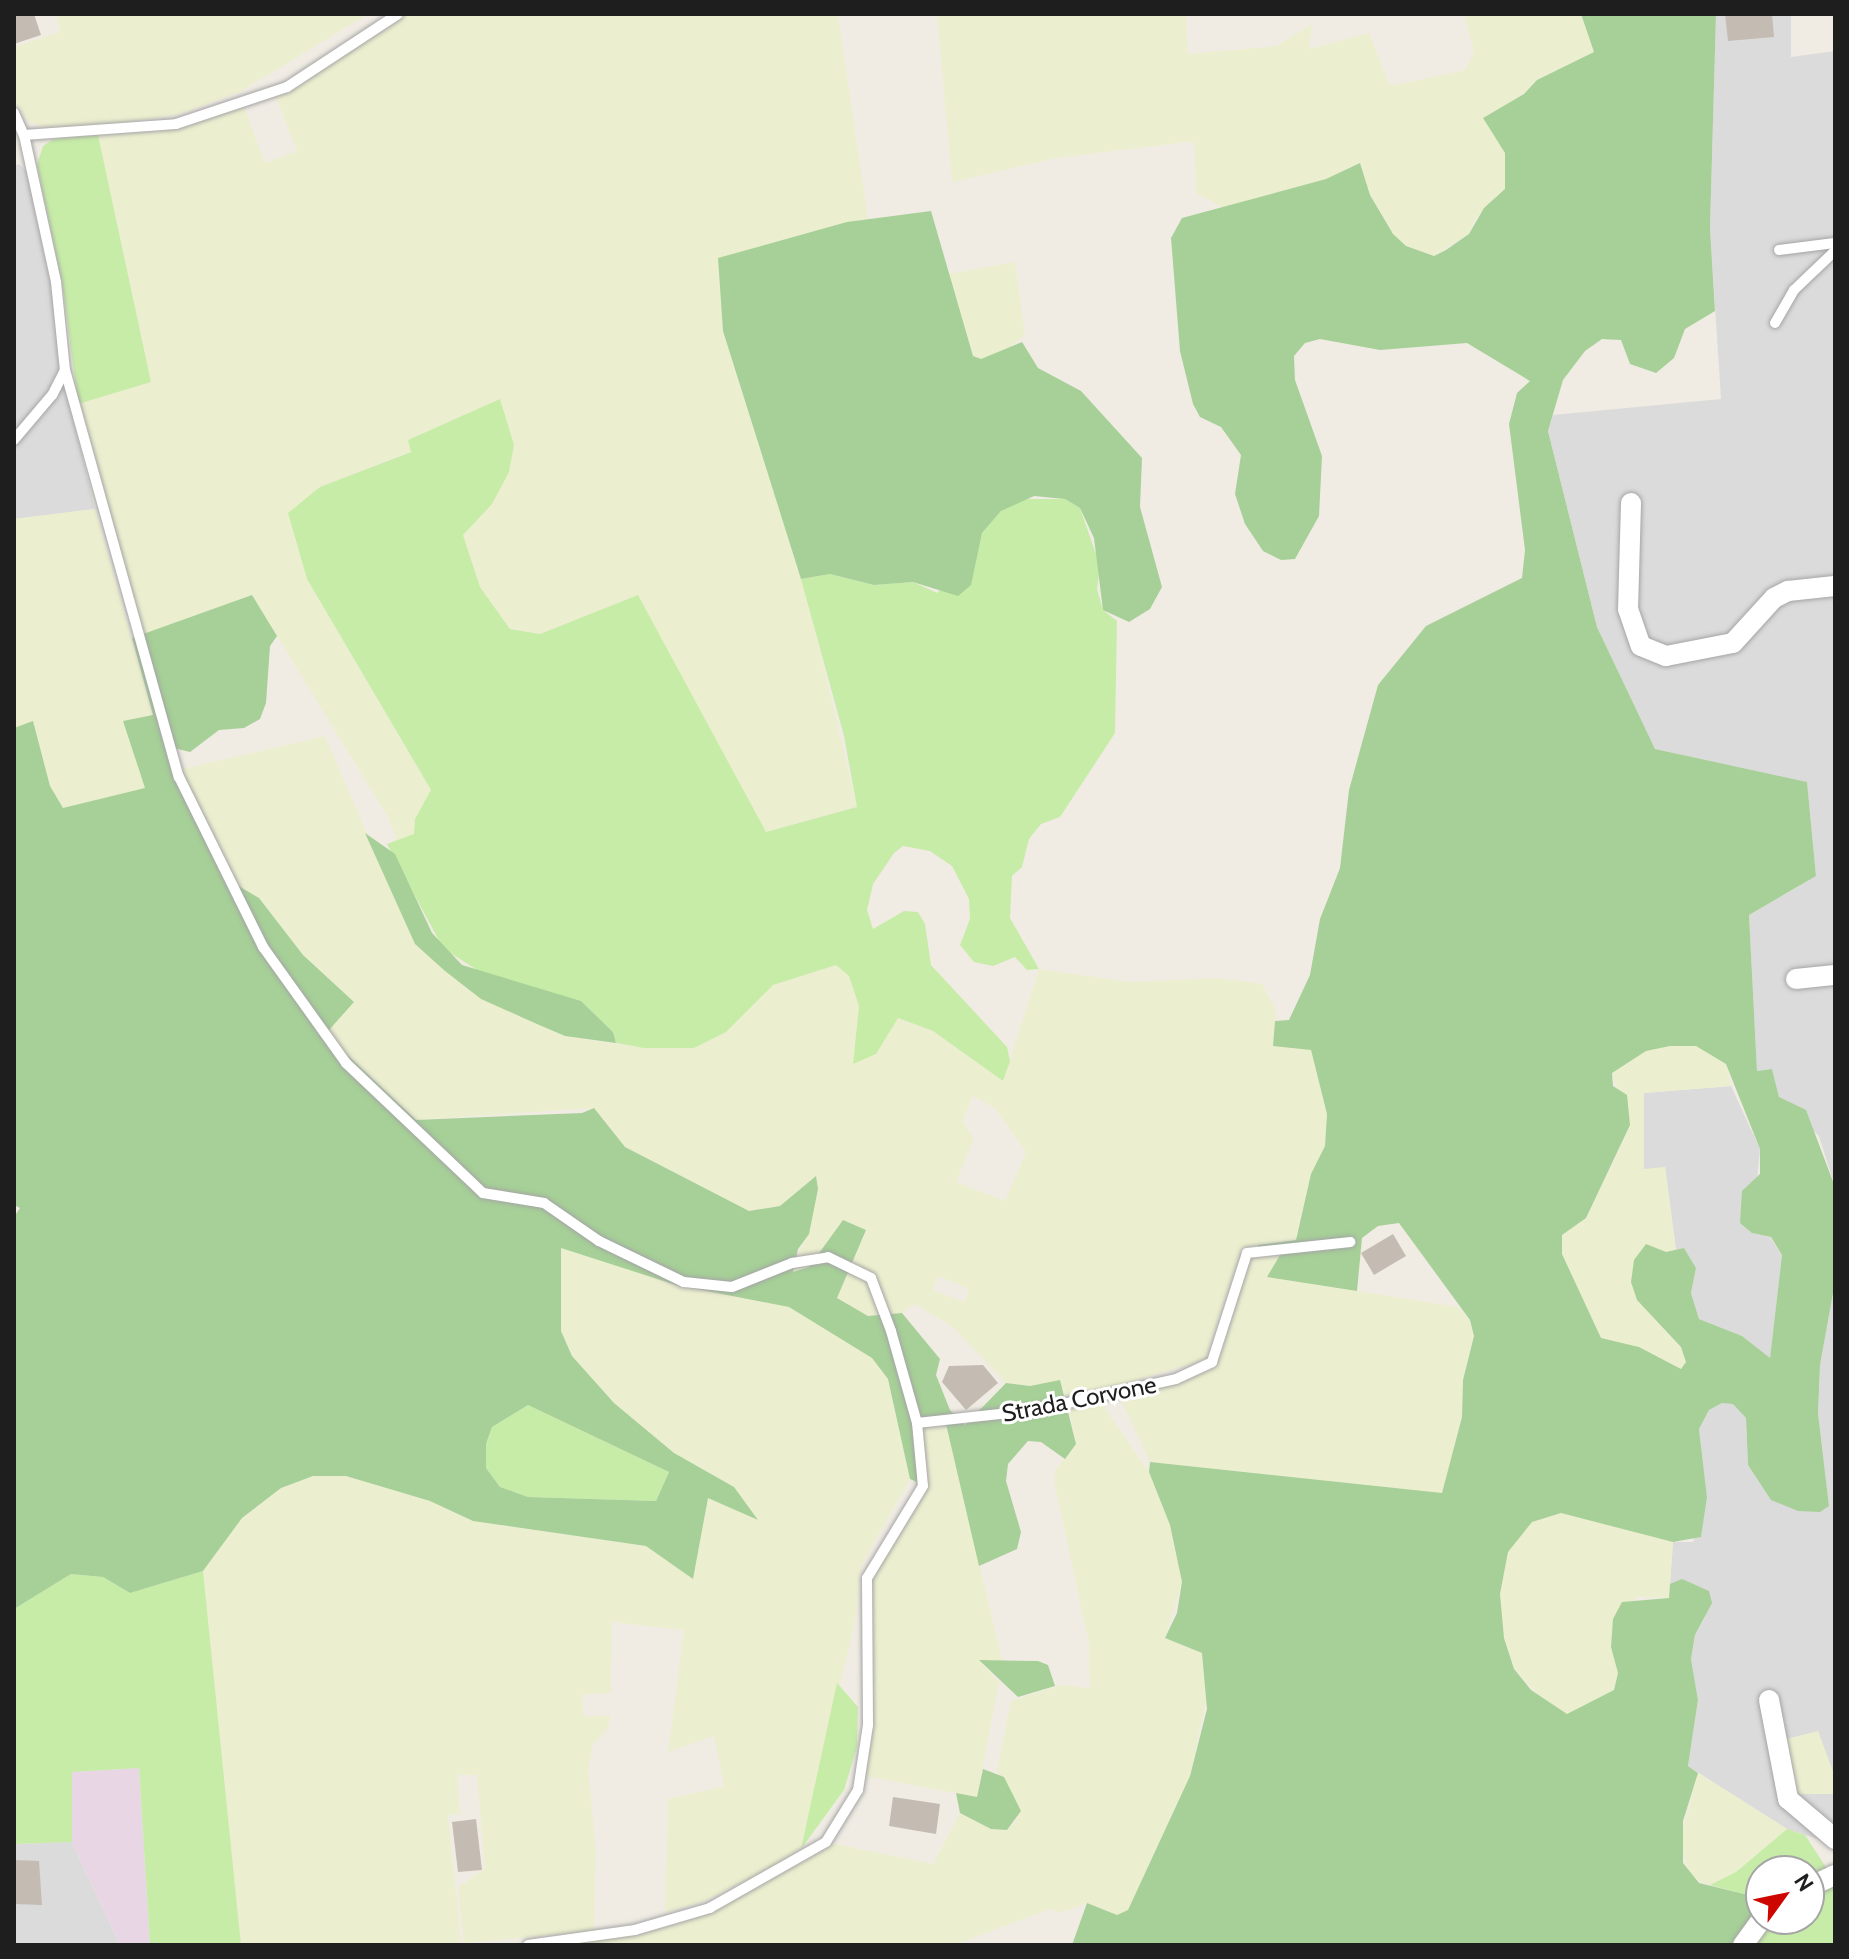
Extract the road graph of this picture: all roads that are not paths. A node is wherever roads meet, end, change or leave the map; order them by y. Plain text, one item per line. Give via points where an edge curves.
1 (398, 14) edge
2 (14, 113) edge
3 (24, 135) junction
4 (1835, 243) edge
5 (1779, 250) dead end
6 (1835, 251) edge
7 (1775, 323) dead end
8 (65, 370) junction
9 (14, 440) edge
10 (1631, 503) dead end
11 (1835, 586) edge
12 (1835, 975) edge
13 (1796, 979) dead end
14 (1350, 1242) dead end
15 (917, 1423) junction
16 (1769, 1700) dead end
17 (1835, 1839) edge
18 (528, 1945) edge

1 - 3 lane via 287,87 176,124
2 - 3 lane
3 - 8 lane via 56,282
4 - 5 lane
6 - 7 lane via 1794,290
8 - 9 lane via 52,395
8 - 15 lane via 179,777 263,947 346,1063 483,1193 544,1203 599,1241 684,1282 732,1287 792,1263 828,1257 871,1278
10 - 11 street via 1628,609 1641,646 1666,656 1733,643 1774,598 1788,591
12 - 13 street
14 - 15 lane, Strada Corvone via 1247,1253 1212,1362 1176,1379 1050,1408
15 - 18 lane via 923,1486 867,1578 868,1725 858,1790 826,1842 710,1908 635,1930
16 - 17 street via 1788,1799

